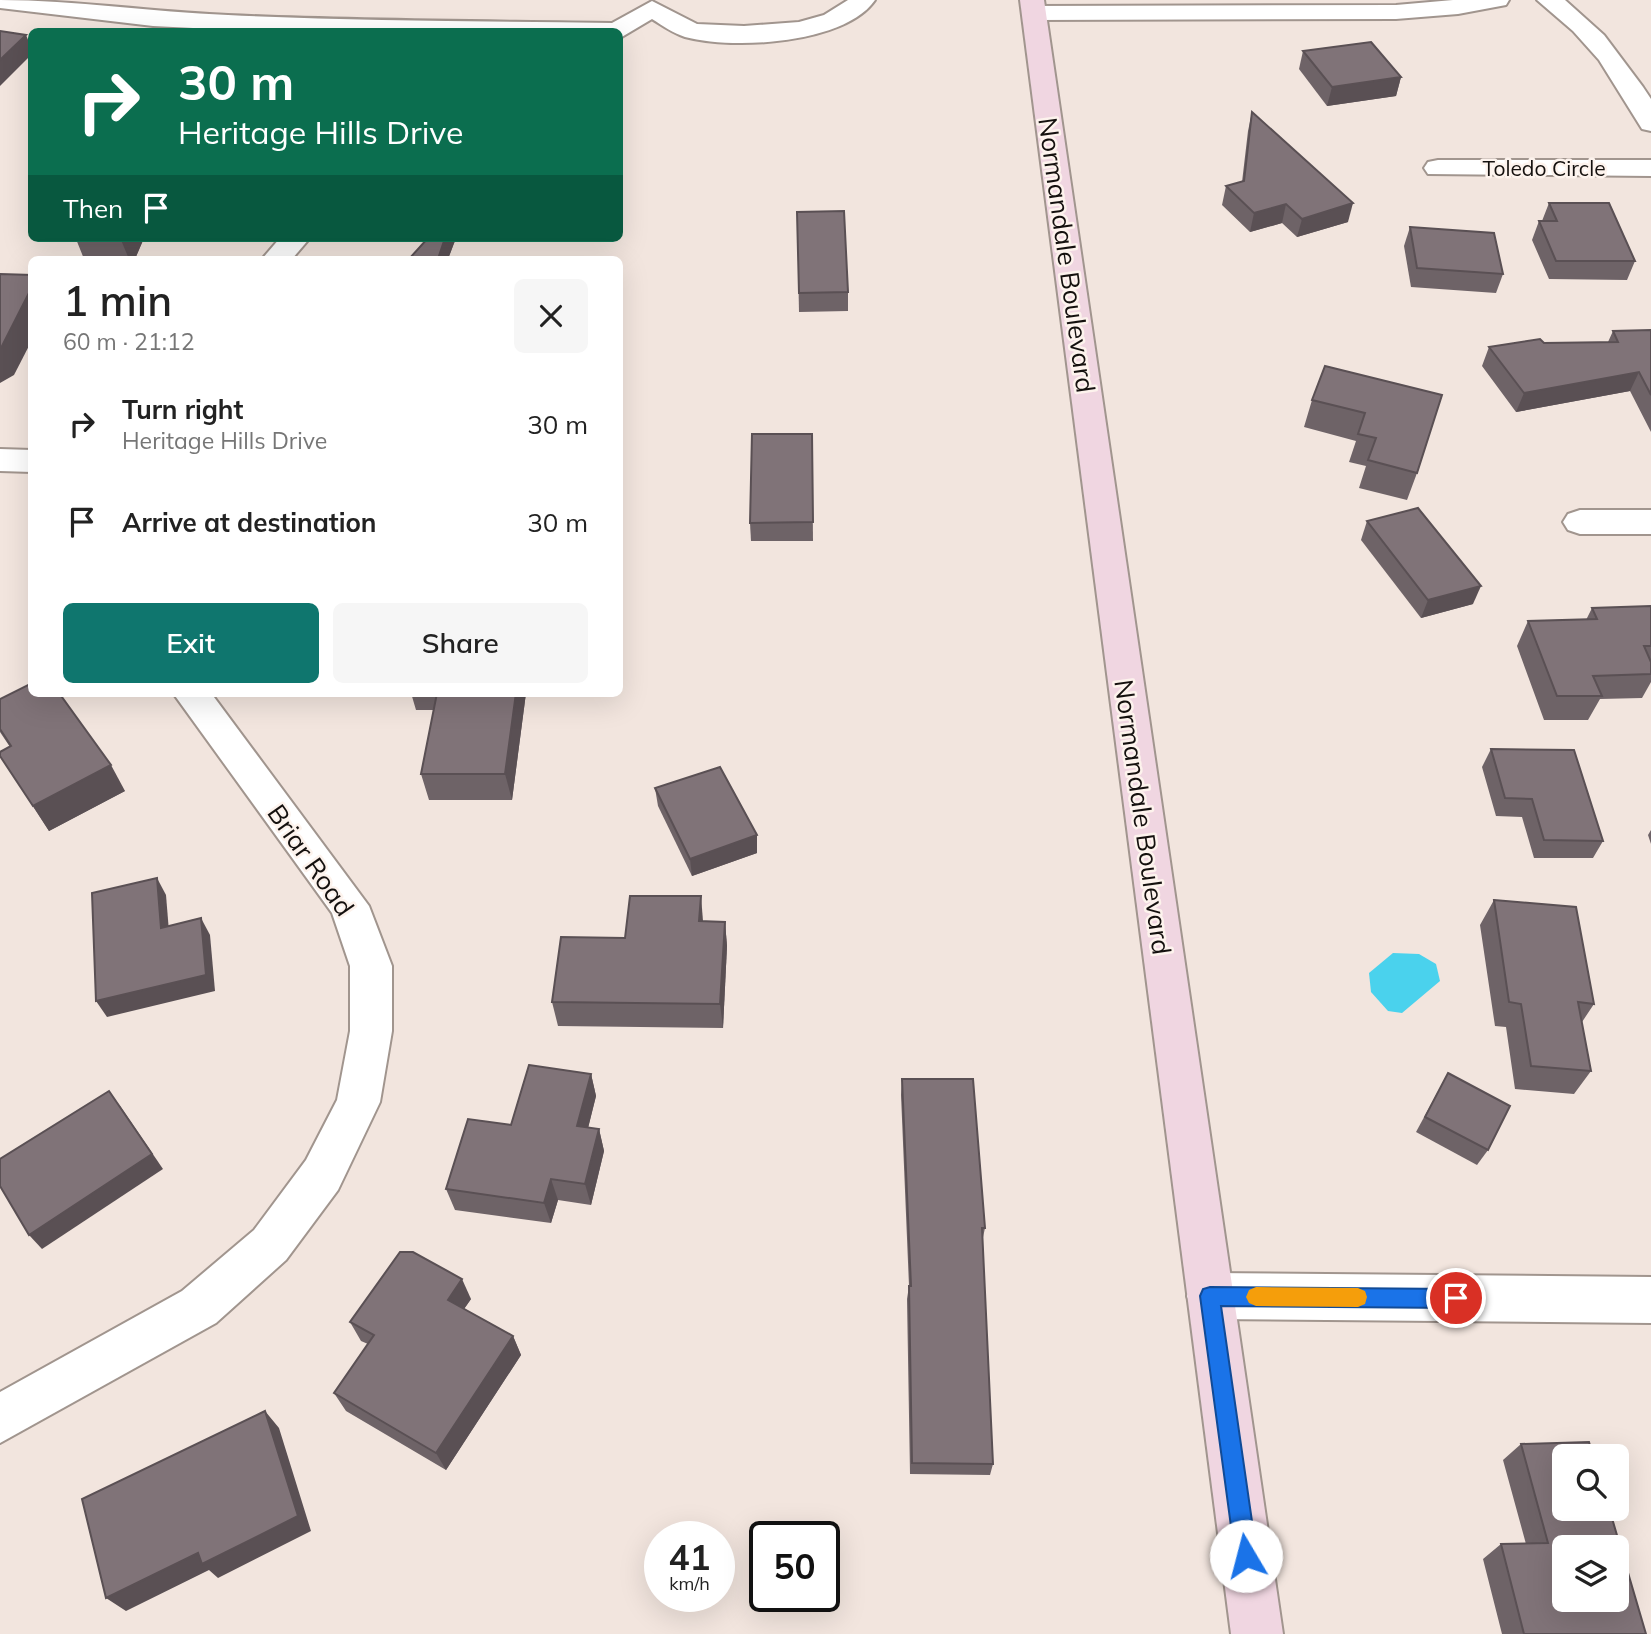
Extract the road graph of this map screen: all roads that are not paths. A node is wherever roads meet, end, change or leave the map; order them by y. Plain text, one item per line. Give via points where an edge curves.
1 (863, 0) edge
2 (1497, 0) edge
3 (1549, 0) edge
4 (0, 1) edge
5 (1033, 6) edge
6 (357, 28) edge
7 (622, 28) edge
8 (1651, 123) edge
9 (1438, 168) dead end
10 (1651, 168) edge
11 (292, 242) edge
12 (279, 256) edge
13 (0, 460) edge
14 (28, 461) edge
15 (1580, 522) dead end
16 (1651, 522) edge
17 (194, 697) edge
18 (1210, 1296) junction
19 (1651, 1300) edge
20 (0, 1419) edge
21 (1257, 1634) edge

1 - 7 street via 845,16 786,33 690,31 652,8
2 - 5 street via 1396,12
3 - 8 street via 1601,42 1626,75
4 - 6 street via 153,19
5 - 18 main road, Normandale Boulevard
9 - 10 street, Toledo Circle
11 - 12 street
13 - 14 street
15 - 16 street
17 - 20 street, Briar Road via 349,906 371,966 371,1031 358,1102 322,1175 271,1245 199,1307
18 - 19 street
18 - 21 main road, Normandale Boulevard

